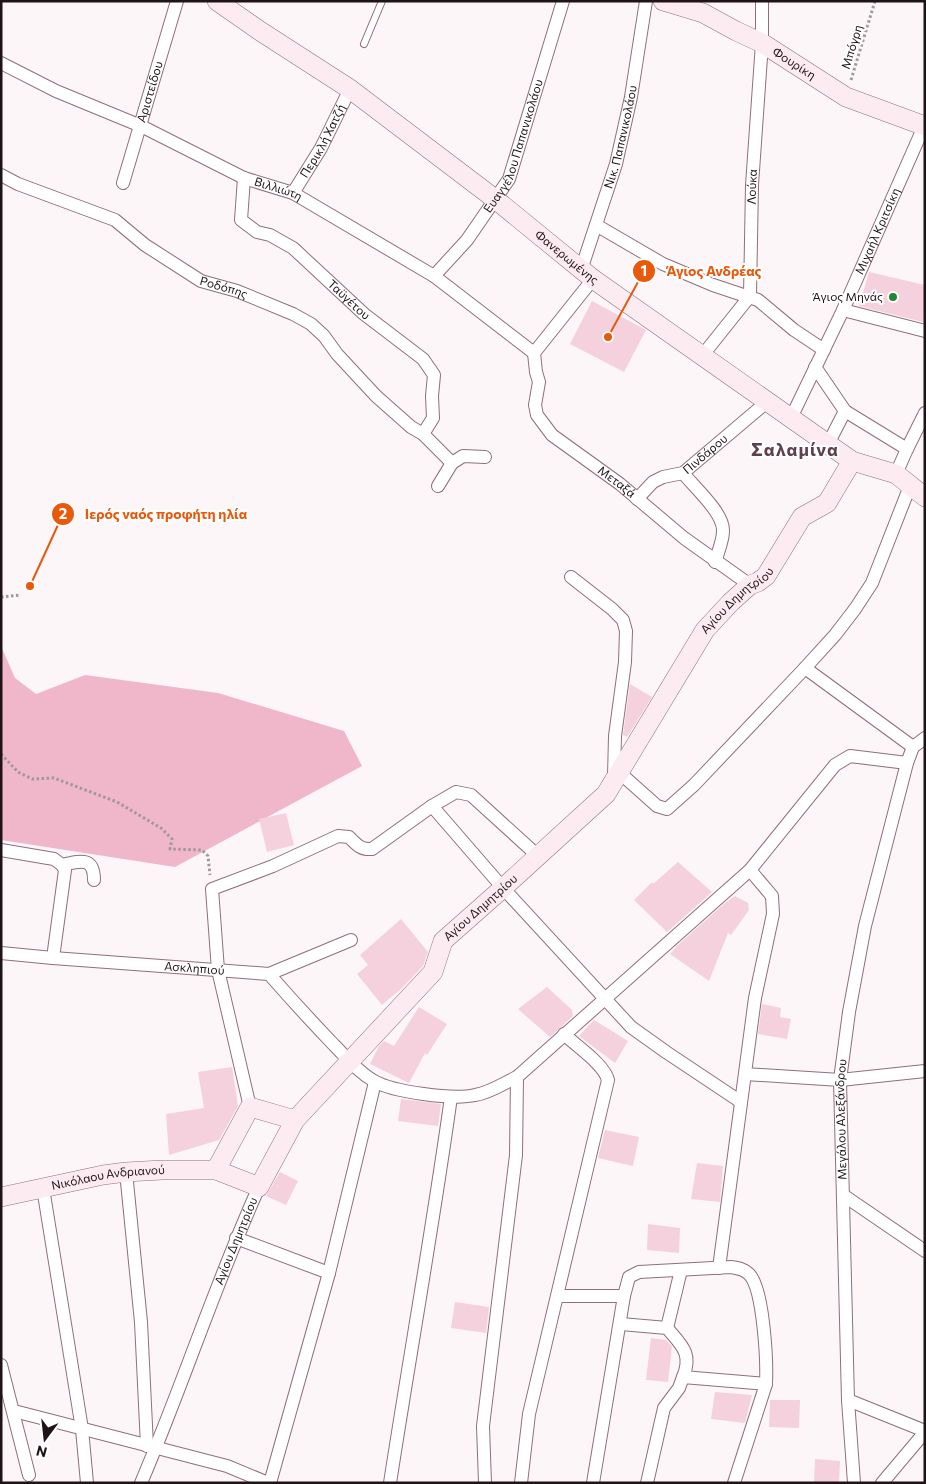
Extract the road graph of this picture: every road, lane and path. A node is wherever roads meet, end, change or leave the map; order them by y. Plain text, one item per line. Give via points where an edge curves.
1 (177, 1) edge
2 (217, 1) edge
3 (382, 1) edge
4 (563, 1) edge
5 (646, 1) edge
6 (663, 1) edge
7 (762, 1) edge
8 (874, 1) edge
9 (762, 42) junction
10 (364, 44) dead end
11 (1, 63) edge
12 (350, 89) junction
13 (846, 97) junction
14 (925, 125) edge
15 (140, 126) junction
16 (1, 175) edge
17 (244, 178) junction
18 (123, 183) dead end
19 (293, 193) junction
20 (495, 199) junction
21 (596, 225) junction
22 (587, 274) junction
23 (434, 276) junction
24 (750, 296) junction
25 (843, 310) junction
26 (925, 331) edge
27 (824, 350) junction
28 (534, 353) junction
29 (702, 356) junction
30 (815, 368) junction
31 (768, 401) junction
32 (845, 411) junction
33 (925, 413) edge
34 (791, 418) junction
35 (422, 434) junction
36 (828, 444) junction
37 (907, 449) junction
38 (485, 457) dead end
39 (852, 461) junction
40 (452, 463) junction
41 (683, 473) junction
42 (903, 480) junction
43 (438, 486) dead end
44 (925, 497) edge
45 (637, 499) junction
46 (715, 562) junction
47 (571, 577) dead end
48 (750, 585) junction
49 (21, 595) dead end
50 (1, 597) edge
51 (806, 668) junction
52 (925, 738) edge
53 (913, 747) junction
54 (1, 754) edge
55 (907, 763) junction
56 (617, 777) junction
57 (432, 806) junction
58 (1, 850) edge
59 (538, 856) junction
60 (62, 865) junction
61 (750, 870) junction
62 (94, 880) dead end
63 (504, 888) junction
64 (212, 889) junction
65 (351, 940) dead end
66 (1, 953) edge
67 (53, 958) junction
68 (218, 970) junction
69 (269, 974) junction
70 (604, 999) junction
71 (564, 1034) junction
72 (350, 1062) junction
73 (925, 1071) edge
74 (745, 1074) junction
75 (517, 1077) junction
76 (840, 1080) junction
77 (376, 1082) junction
78 (451, 1097) junction
79 (742, 1102) junction
80 (250, 1106) junction
81 (295, 1120) junction
82 (216, 1170) junction
83 (126, 1172) junction
84 (260, 1187) junction
85 (43, 1188) junction
86 (844, 1196) junction
87 (1, 1197) edge
88 (236, 1238) junction
89 (925, 1251) edge
90 (719, 1268) junction
91 (682, 1270) junction
92 (329, 1274) junction
93 (558, 1296) junction
94 (624, 1296) junction
95 (620, 1324) junction
96 (667, 1328) junction
97 (1, 1365) edge
98 (683, 1377) junction
99 (766, 1384) junction
100 (848, 1400) junction
101 (14, 1411) junction
102 (82, 1429) junction
103 (925, 1431) edge
104 (152, 1447) junction
105 (29, 1475) dead end
106 (87, 1483) edge
107 (142, 1483) edge
108 (269, 1483) edge
109 (390, 1483) edge
110 (486, 1483) edge
111 (521, 1483) edge
112 (593, 1483) edge
113 (647, 1483) edge
114 (734, 1483) edge
115 (854, 1483) edge
116 (882, 1483) edge

1 - 15 street, Αριστείδου
2 - 12 street, Φανερωμένης
3 - 10 lane
4 - 20 street, Ευαγγέλου Παπανικολάου via 509,179
5 - 21 street, Νικ. Παπανικολάου via 621,145
6 - 9 street, Φουρίκη via 703,13
7 - 9 street, Λούκα
8 - 13 path, Μπόγρη
9 - 13 street, Φουρίκη
9 - 24 street, Λούκα via 752,185
11 - 15 street, Βιλλιώτη via 56,91
12 - 19 street, Περικλή Χατζή via 321,148
12 - 20 street, Φανερωμένης
13 - 14 street, Φουρίκη
14 - 25 street, Μιχαήλ Κριτσίκη
15 - 17 street, Βιλλιώτη
15 - 18 street, Αριστείδου
16 - 35 street, Ροδόπης via 115,220 145,245 201,281 237,291 311,324 376,396
17 - 19 street, Βιλλιώτη
17 - 35 street, Ταϋγέτου via 241,220 257,232 294,248 364,314 429,367 434,375 433,418
19 - 23 street, Βιλλιώτη
20 - 22 street, Φανερωμένης
20 - 23 street, Ευαγγέλου Παπανικολάου via 468,240
21 - 22 street, Νικ. Παπανικολάου
21 - 24 street via 663,264
22 - 28 street, Νικ. Παπανικολάου
22 - 29 street, Φανερωμένης
23 - 28 street, Βιλλιώτη
24 - 27 street
24 - 29 street
25 - 26 street
25 - 27 street, Μιχαήλ Κριτσίκη
27 - 30 street, Μιχαήλ Κριτσίκη
28 - 45 street, Μεταξά via 539,382 535,405 543,425
29 - 31 street, Φανερωμένης
30 - 32 street
30 - 34 street, Μιχαήλ Κριτσίκη
31 - 34 street, Φανερωμένης
31 - 41 street, Πινδάρου
32 - 36 street
32 - 37 street
33 - 37 street
34 - 36 street, Φανερωμένης
35 - 40 street, Ροδόπης
36 - 39 street, Φανερωμένης
37 - 42 street
38 - 40 street via 463,456
39 - 42 street, Φανερωμένης
39 - 48 street, Αγίου Δημητρίου via 827,503 802,517 766,576
40 - 43 street
41 - 45 street, Πινδάρου via 654,482
41 - 46 street via 709,502 724,529
42 - 44 street, Φανερωμένης
42 - 51 street via 872,583 836,634
45 - 46 street, Μεταξά
46 - 48 street, Μεταξά
47 - 56 street via 612,609 623,620 626,631 615,736
48 - 56 street, Αγίου Δημητρίου via 705,630
49 - 50 path
51 - 53 street
51 - 56 street via 667,809 657,806
52 - 53 street
53 - 55 street, Μεγάλου Αλεξάνδρου
54 - 64 path via 18,772 32,778 54,778 117,802 161,828 172,839 170,849 202,850 208,856
55 - 61 street via 850,756 842,760
55 - 76 street, Μεγάλου Αλεξάνδρου via 865,926
56 - 59 street, Αγίου Δημητρίου via 606,794
57 - 59 street via 456,792 471,795
57 - 63 street
57 - 64 street via 372,849 360,848 349,837 338,836
58 - 60 street via 54,860
59 - 63 street, Αγίου Δημητρίου
60 - 62 street via 86,862 92,865
60 - 67 street via 65,870
61 - 70 street
61 - 74 street via 772,896 773,914 755,998
63 - 70 street
63 - 72 street, Αγίου Δημητρίου via 443,941 433,972
64 - 68 street
65 - 69 street
66 - 67 street, Ασκληπιού
67 - 68 street, Ασκληπιού
68 - 69 street, Ασκληπιού
68 - 80 street
69 - 72 street
70 - 71 street
70 - 79 street via 631,1027
71 - 75 street
71 - 93 street via 600,1066 608,1080
72 - 77 street
72 - 81 street, Αγίου Δημητρίου
73 - 76 street
74 - 76 street
74 - 79 street
75 - 78 street via 475,1095
75 - 110 street via 516,1154 483,1426
76 - 86 street, Μεγάλου Αλεξάνδρου
77 - 78 street via 411,1092
77 - 92 street
78 - 109 street via 434,1221
79 - 90 street
80 - 81 street
80 - 82 street
81 - 84 street, Αγίου Δημητρίου
82 - 83 street, Νικόλαου Ανδριανού
82 - 84 street
83 - 85 street, Νικόλαου Ανδριανού
83 - 104 street
84 - 88 street, Αγίου Δημητρίου
85 - 87 street, Νικόλαου Ανδριανού
85 - 102 street
86 - 89 street
86 - 100 street, Μεγάλου Αλεξάνδρου
88 - 92 street
88 - 104 street, Αγίου Δημητρίου
90 - 91 street
90 - 99 street via 742,1269 753,1281 762,1315
91 - 94 street via 634,1273 629,1277
91 - 96 street
92 - 108 street
93 - 94 street
93 - 111 street via 529,1414
94 - 95 street
95 - 96 street
95 - 112 street
96 - 98 street via 686,1351
97 - 101 street
98 - 99 street
98 - 113 street via 664,1408
99 - 114 street
100 - 103 street
100 - 115 street, Μεγάλου Αλεξάνδρου
101 - 102 street
101 - 105 street
102 - 104 street
102 - 106 street
103 - 116 street
104 - 107 street, Αγίου Δημητρίου
104 - 108 street via 227,1466

